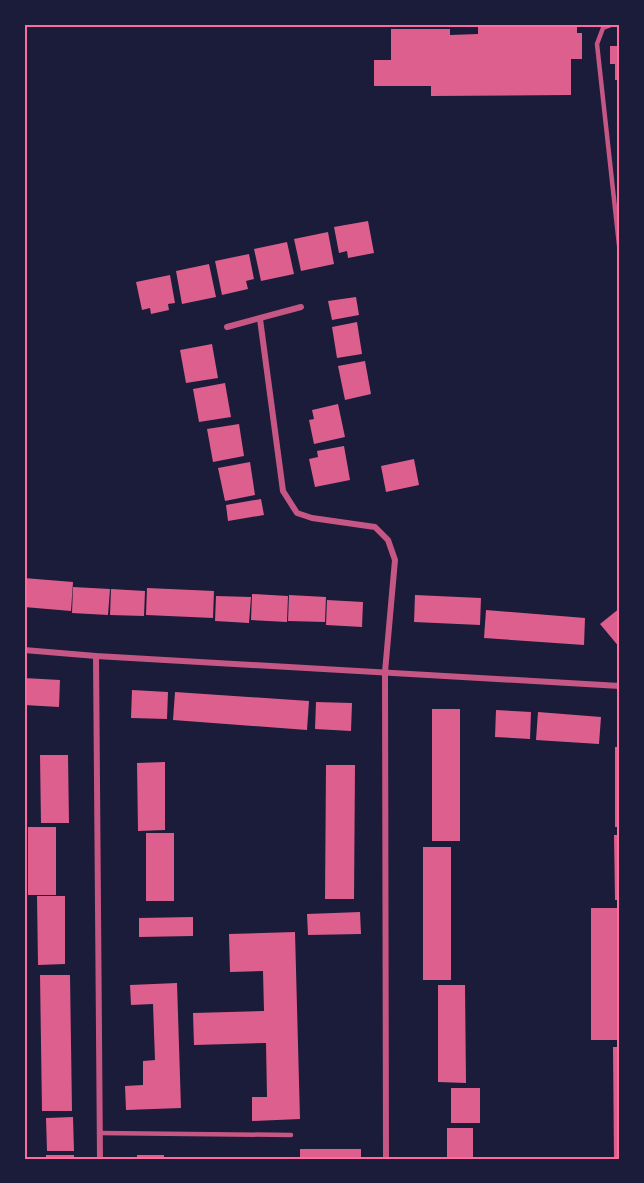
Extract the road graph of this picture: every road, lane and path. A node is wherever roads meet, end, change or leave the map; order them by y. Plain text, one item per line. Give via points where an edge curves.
1 (614, 24) edge
2 (620, 254) edge
3 (301, 307) dead end
4 (260, 319) junction
5 (227, 327) dead end
6 (24, 650) edge
7 (96, 656) junction
8 (385, 672) junction
9 (620, 686) edge
10 (99, 1133) junction
11 (291, 1134) dead end
12 (100, 1159) edge
13 (386, 1159) edge

1 - 2 lane via 603,28 597,44
3 - 4 street
4 - 5 street
4 - 8 street via 283,491 291,505 297,513 312,518 375,527 388,540 395,560
6 - 7 street
7 - 8 street
7 - 10 street
8 - 9 street
8 - 13 street
10 - 11 lane
10 - 12 street

